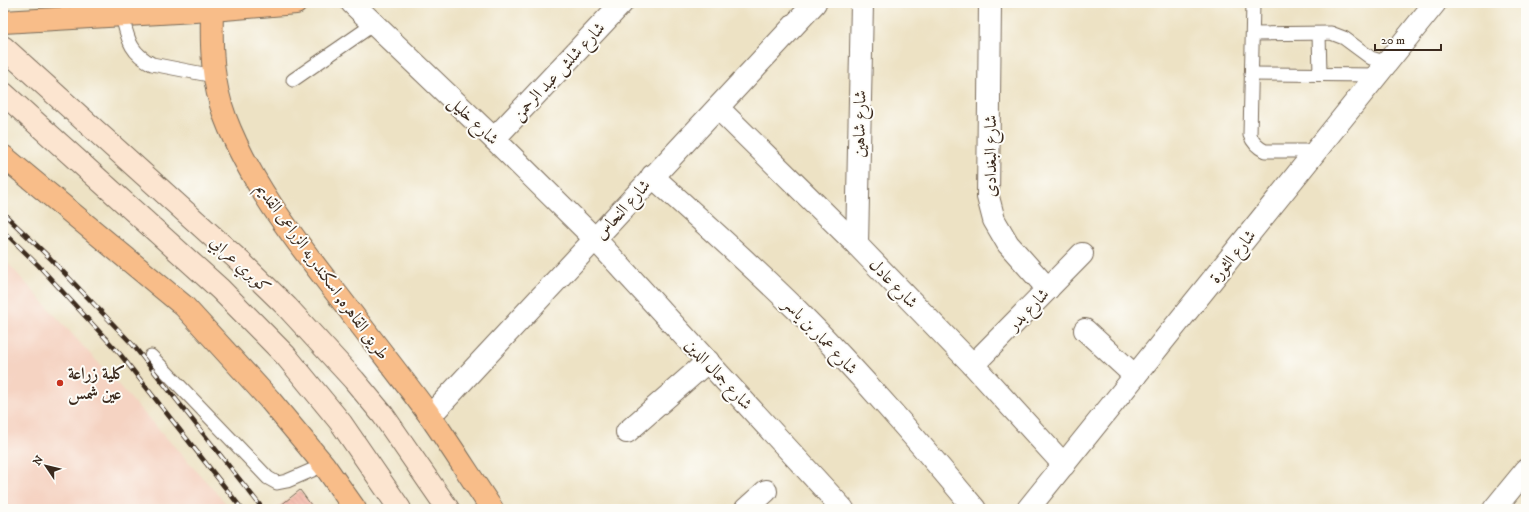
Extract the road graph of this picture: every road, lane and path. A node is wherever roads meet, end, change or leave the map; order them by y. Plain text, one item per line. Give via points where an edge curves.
1 (296, 3) edge
2 (352, 3) edge
3 (622, 3) edge
4 (815, 3) edge
5 (862, 3) edge
6 (990, 3) edge
7 (1253, 3) edge
8 (1435, 3) edge
9 (212, 10) junction
10 (122, 16) junction
11 (3, 22) edge
12 (374, 24) junction
13 (1252, 34) junction
14 (1319, 34) junction
15 (3, 47) edge
16 (1382, 69) junction
17 (1251, 74) junction
18 (1320, 74) junction
19 (214, 76) junction
20 (293, 80) dead end
21 (3, 93) edge
22 (718, 108) junction
23 (494, 139) junction
24 (1317, 151) junction
25 (3, 156) edge
26 (652, 176) junction
27 (595, 239) junction
28 (857, 245) junction
29 (1082, 254) dead end
30 (1048, 289) junction
31 (1085, 330) dead end
32 (151, 356) dead end
33 (708, 361) junction
34 (973, 365) junction
35 (1135, 376) junction
36 (430, 416) junction
37 (627, 432) dead end
38 (324, 465) junction
39 (1064, 465) junction
40 (1524, 478) edge
41 (766, 491) dead end
42 (355, 509) edge
43 (400, 509) edge
44 (448, 509) edge
45 (492, 509) edge
46 (746, 509) edge
47 (843, 509) edge
48 (975, 509) edge
49 (1028, 509) edge
50 (1494, 509) edge

1 - 9 main road
2 - 12 street, شارع خليل
3 - 23 street, شارع شلش عبد الرحمن
4 - 22 street, شارع النحاس
5 - 28 street, شارع شاهين
6 - 30 street, شارع البغدادى via 988,197 994,220 1008,244
7 - 13 lane
8 - 16 street, شارع الثورة
9 - 10 main road
9 - 19 main road, طريق القاهره, اسكندريه الزراعى القديم via 211,46
10 - 11 main road
10 - 19 lane via 131,46 140,57 152,64
12 - 20 lane
12 - 23 street, شارع خليل
13 - 14 lane
13 - 17 lane
14 - 16 lane via 1331,33 1344,38
14 - 18 lane
15 - 44 main road, كوبري عرابي via 287,307 383,415
16 - 18 lane
16 - 24 street, شارع الثورة
17 - 18 lane
17 - 24 lane via 1250,134 1253,142 1266,151
19 - 36 main road, طريق القاهره, اسكندريه الزراعى القديم via 224,116 254,176 294,237
21 - 43 main road, كوبري عرابي via 215,284 286,356 342,423
22 - 26 street, شارع النحاس
22 - 28 street, شارع عادل
23 - 27 street, شارع خليل
24 - 35 street, شارع الثورة
25 - 38 main road via 184,306 269,399
26 - 27 street, شارع النحاس
26 - 48 street, شارع عمار بن ياسر via 798,311 866,383
27 - 33 street, شارع جمال الدين
27 - 36 street, شارع النحاس
28 - 34 street, شارع عادل
29 - 30 street, شارع بدر
30 - 34 street, شارع بدر
31 - 35 street
32 - 38 lane via 268,478 277,483 287,481
33 - 37 street
33 - 47 street, شارع جمال الدين
34 - 39 street, شارع عادل
35 - 39 street, شارع الثورة
36 - 45 main road, طريق القاهره, اسكندريه الزراعى القديم
38 - 42 main road
39 - 49 street, شارع الثورة
40 - 50 street
41 - 46 street

